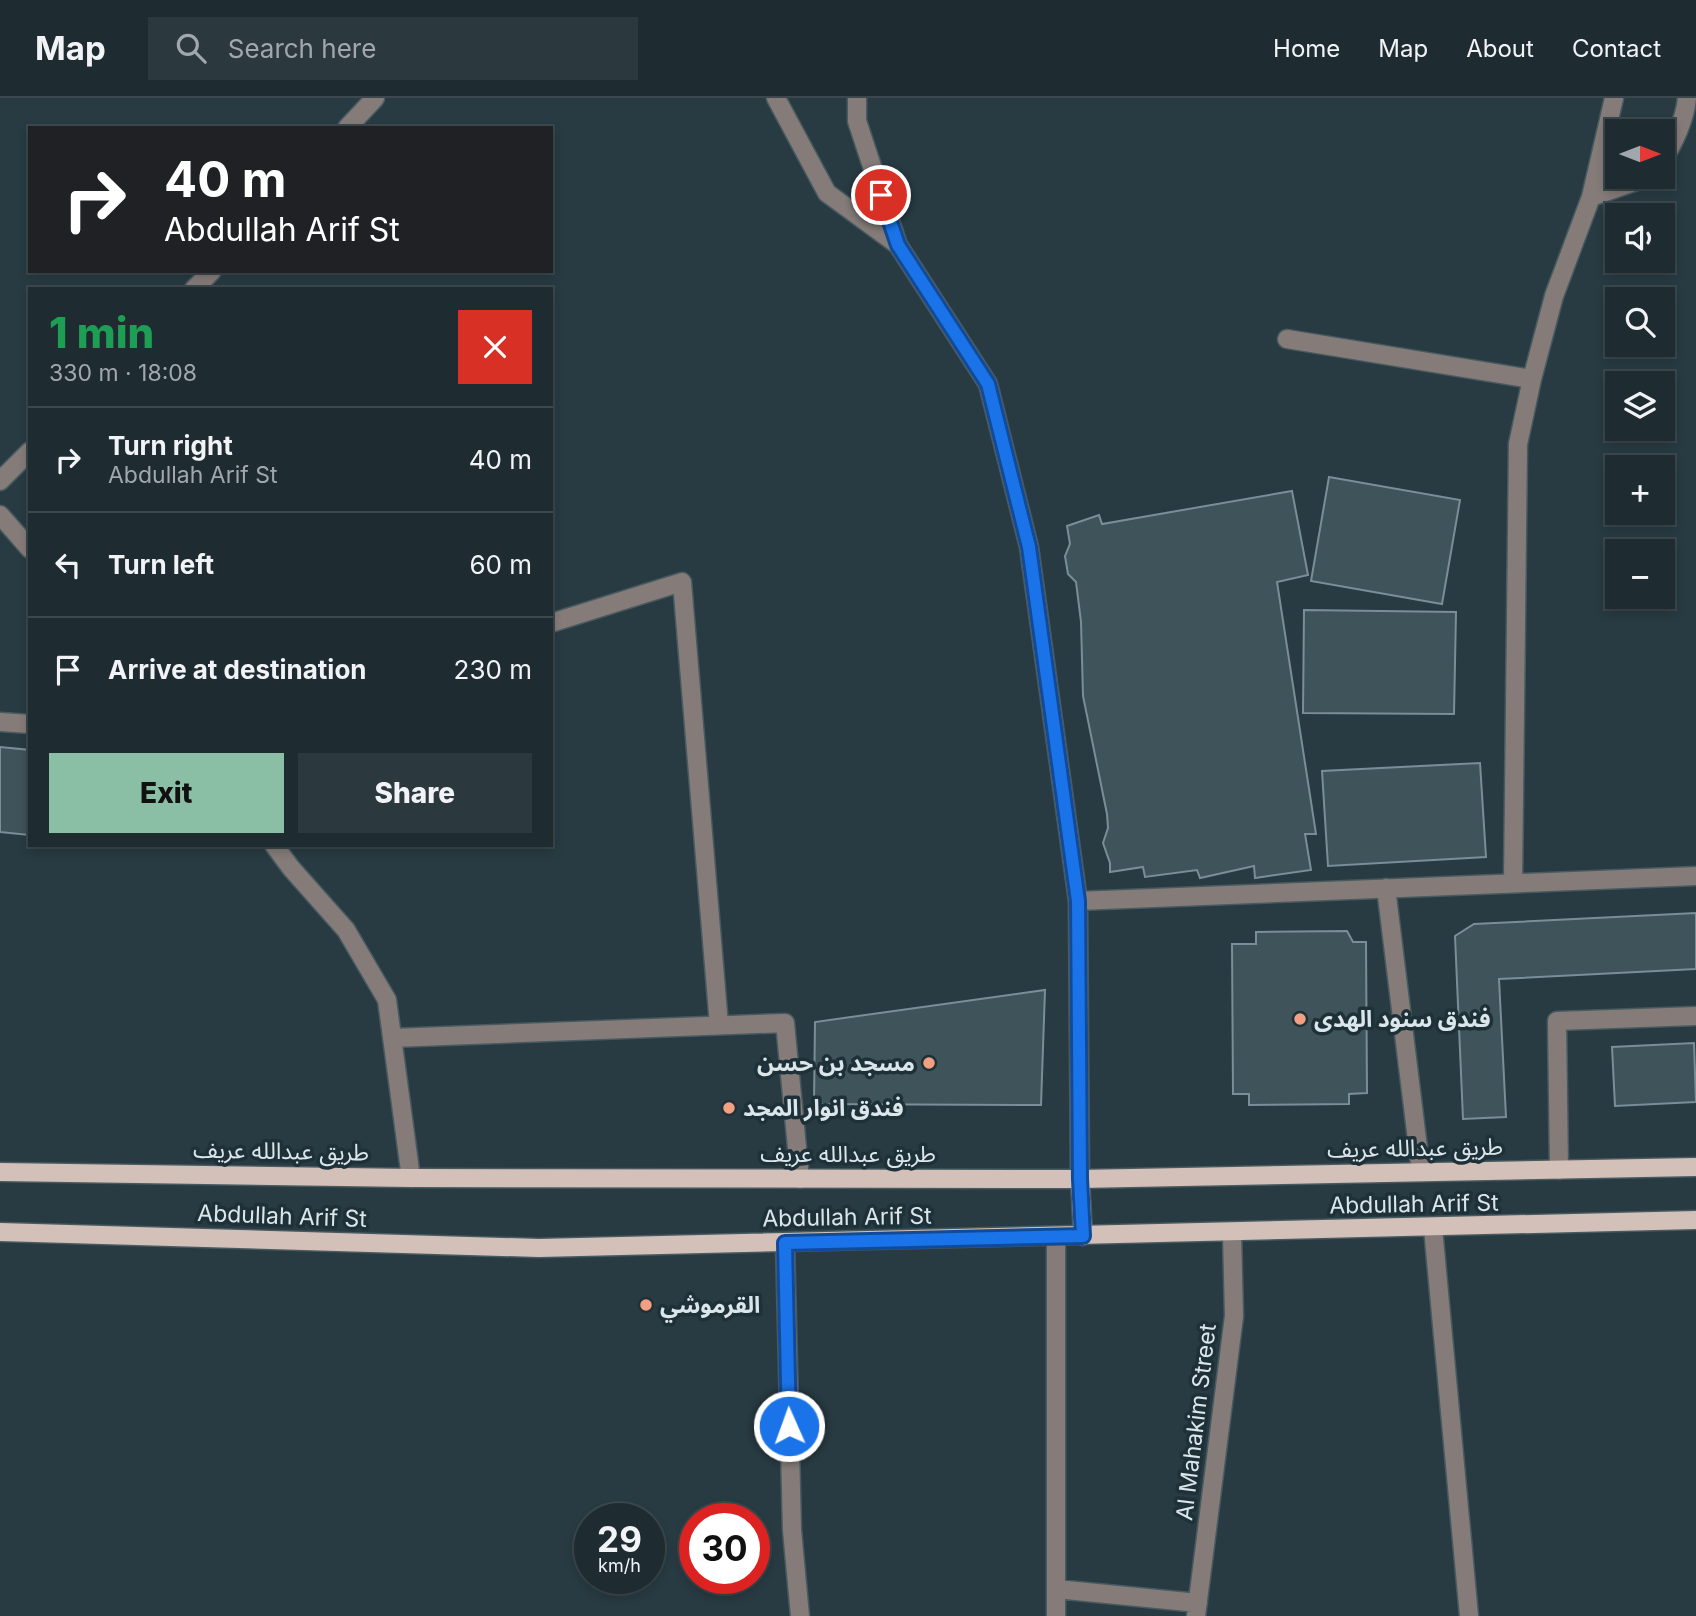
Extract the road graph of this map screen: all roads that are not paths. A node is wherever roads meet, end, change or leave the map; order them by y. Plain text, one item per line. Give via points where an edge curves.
1 (776, 98) edge
2 (857, 98) edge
3 (1614, 98) edge
4 (1689, 100) edge
5 (366, 101) edge
6 (348, 126) edge
7 (1675, 136) edge
8 (1614, 189) edge
9 (1591, 197) junction
10 (898, 245) junction
11 (210, 273) edge
12 (196, 287) edge
13 (1287, 339) dead end
14 (1532, 379) junction
15 (28, 453) edge
16 (0, 481) edge
17 (0, 515) edge
18 (28, 548) edge
19 (553, 622) edge
20 (0, 722) edge
21 (28, 724) edge
22 (275, 847) edge
23 (1696, 876) edge
24 (1513, 883) junction
25 (1386, 888) junction
26 (1078, 901) junction
27 (1696, 1016) edge
28 (719, 1025) junction
29 (392, 1038) junction
30 (1696, 1167) edge
31 (1559, 1170) junction
32 (0, 1172) edge
33 (1421, 1172) junction
34 (411, 1178) junction
35 (800, 1179) junction
36 (1080, 1179) junction
37 (1696, 1220) edge
38 (1433, 1228) junction
39 (0, 1232) edge
40 (1232, 1233) junction
41 (1056, 1236) junction
42 (1083, 1236) junction
43 (785, 1243) junction
44 (1056, 1590) junction
45 (1197, 1609) edge
46 (800, 1616) edge
47 (1056, 1616) edge
48 (1469, 1616) edge

1 - 10 street via 827,193
2 - 10 street via 857,121
3 - 9 street
4 - 7 street
5 - 6 street
8 - 9 street
9 - 14 street via 1554,296
10 - 26 street via 988,384 1029,547
11 - 12 street
13 - 14 street
14 - 24 street via 1518,444
15 - 16 street
17 - 18 street
19 - 28 street via 682,582
20 - 21 street
22 - 29 street via 346,930 387,1000
23 - 24 street
24 - 25 street
25 - 26 street
25 - 33 street
26 - 36 street
27 - 31 street via 1557,1021
28 - 29 street
28 - 35 street via 785,1023
29 - 34 street
30 - 31 main road, طريق عبدالله عريف
31 - 33 main road, طريق عبدالله عريف
32 - 34 main road, طريق عبدالله عريف
33 - 36 main road, طريق عبدالله عريف
34 - 35 main road, طريق عبدالله عريف
35 - 36 main road, طريق عبدالله عريف
36 - 42 main road
37 - 38 main road, Abdullah Arif St
38 - 40 main road, Abdullah Arif St
38 - 48 street
39 - 43 main road, Abdullah Arif St via 539,1248
40 - 42 main road, Abdullah Arif St
40 - 45 street, Al Mahakim Street via 1234,1316
41 - 42 main road, Abdullah Arif St
41 - 43 main road, Abdullah Arif St
41 - 44 street
43 - 46 street via 792,1530
44 - 45 street
44 - 47 street

